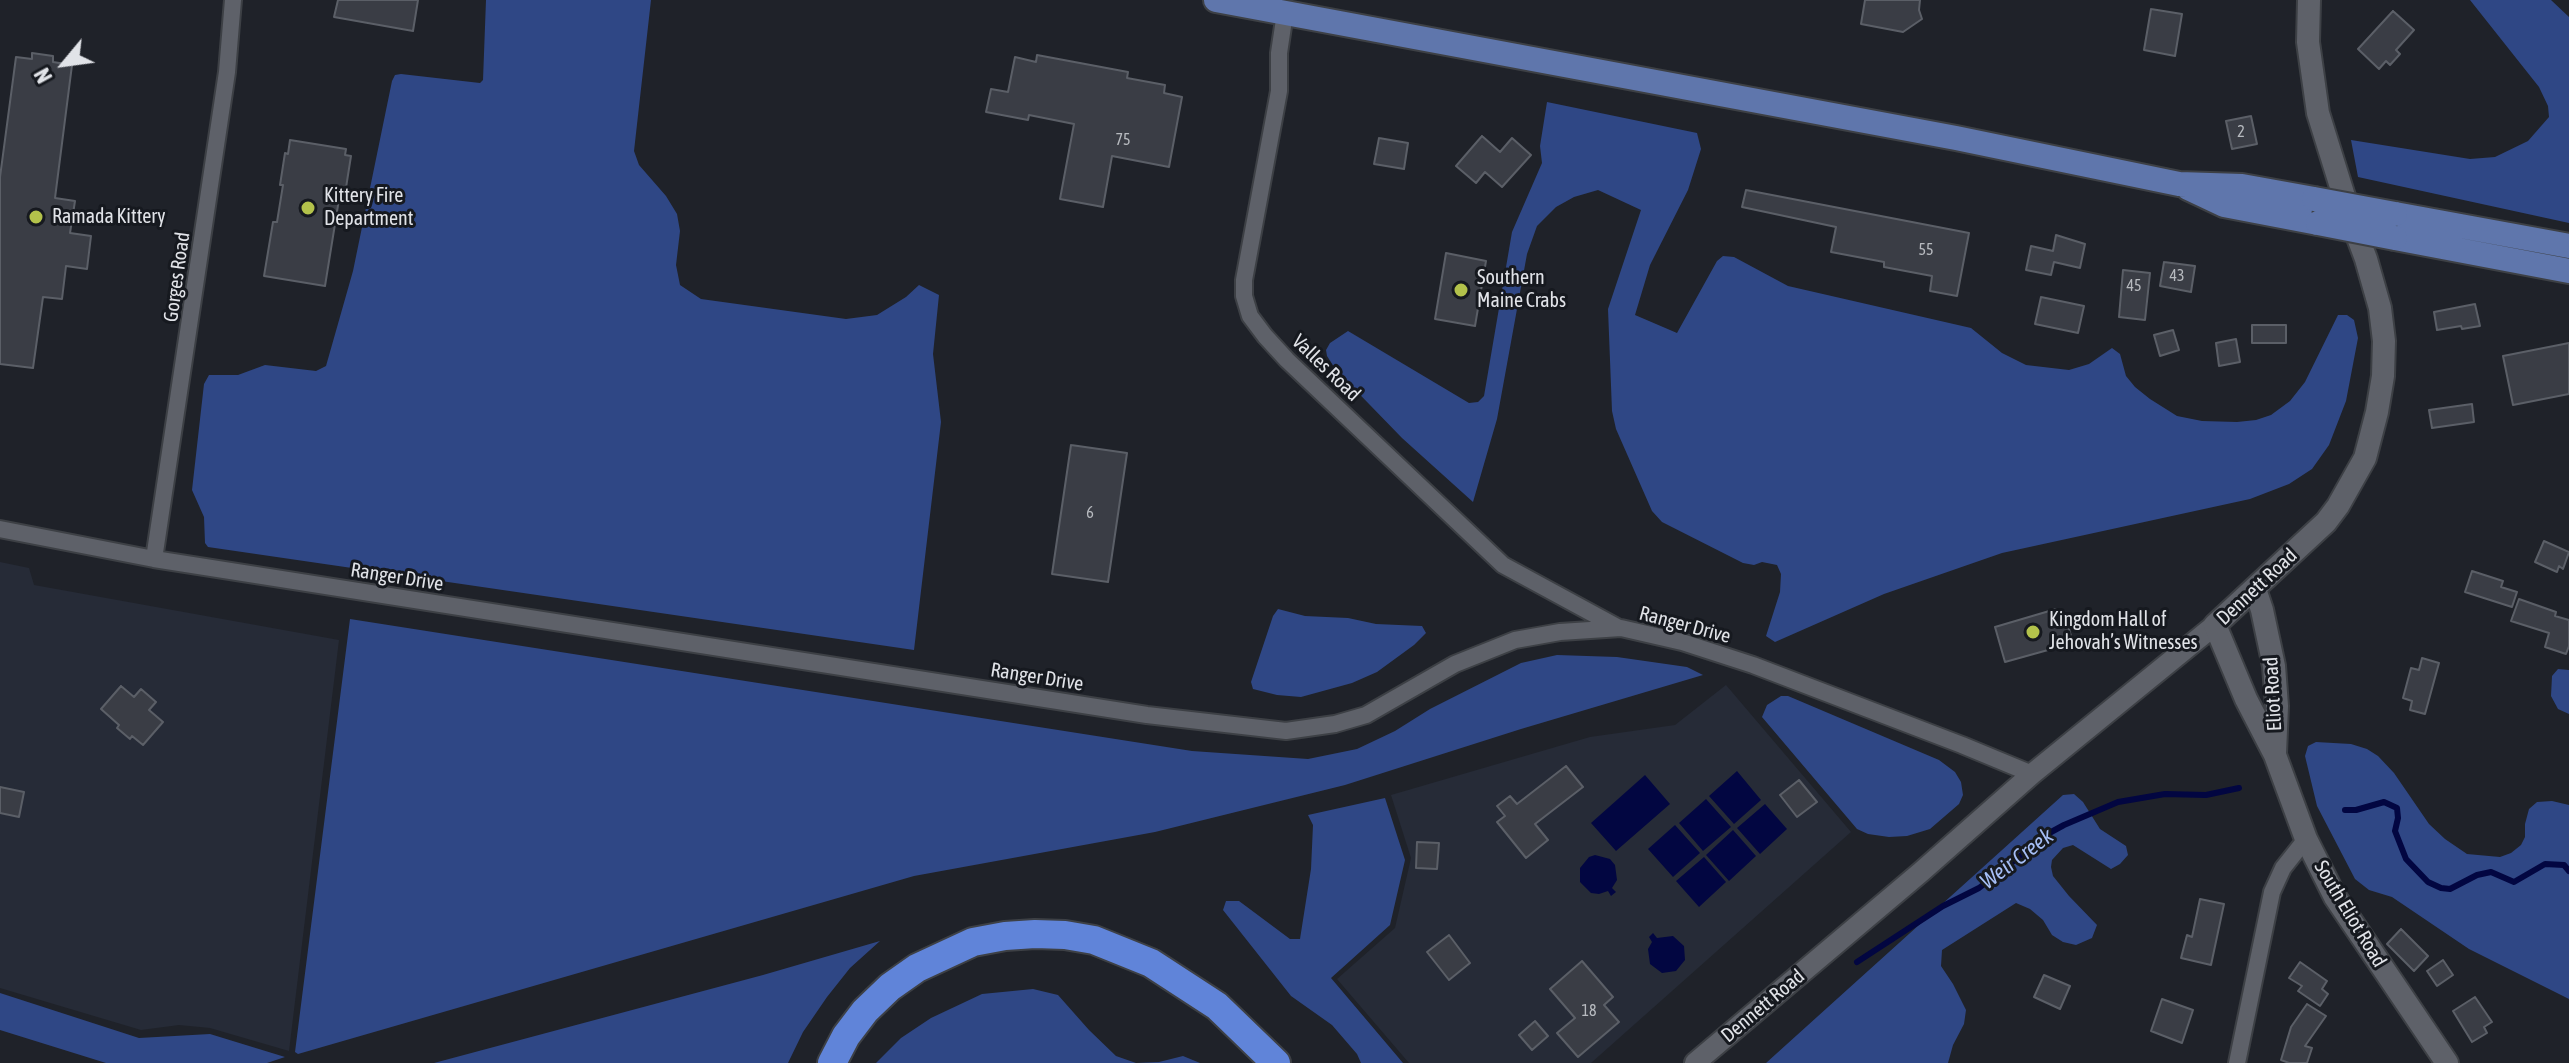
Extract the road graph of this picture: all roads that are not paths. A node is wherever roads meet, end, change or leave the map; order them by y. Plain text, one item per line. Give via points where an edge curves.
1 (233, 0) edge
2 (1216, 0) edge
3 (2309, 0) edge
4 (1285, 13) junction
5 (2179, 184) junction
6 (2395, 226) junction
7 (2569, 246) edge
8 (2569, 271) edge
9 (0, 529) edge
10 (154, 559) junction
11 (2255, 589) junction
12 (2215, 625) junction
13 (1621, 628) junction
14 (2275, 755) junction
15 (2032, 774) junction
16 (2306, 839) junction
17 (832, 1063) edge
18 (1276, 1063) edge
19 (1695, 1063) edge
20 (2237, 1063) edge
21 (2447, 1063) edge

1 - 10 street, Gorges Road via 227,72
2 - 4 main road
3 - 11 main road, Dennett Road via 2308,42 2318,113 2380,308 2383,376 2365,458 2351,486 2326,522
4 - 5 main road
4 - 13 street, Valles Road via 1279,91 1244,280 1250,316 1287,360 1503,565
5 - 6 main road, bridge via 2242,186 2314,199
5 - 6 main road, bridge via 2224,205 2318,223
6 - 7 main road
6 - 8 main road
9 - 10 street, Ranger Drive
10 - 13 street, Ranger Drive via 1147,715 1286,731 1366,715 1455,664 1515,640
11 - 12 main road, Dennett Road
11 - 14 main road, Eliot Road via 2274,666
12 - 14 main road, Eliot Road
12 - 15 street, Dennett Road
13 - 15 street, Ranger Drive via 1753,665
14 - 16 main road, South Eliot Road
15 - 19 street, Dennett Road
16 - 20 street via 2272,892
16 - 21 main road, South Eliot Road via 2335,897
17 - 18 highway via 865,1011 917,968 973,942 1035,934 1094,940 1151,963 1217,1006

